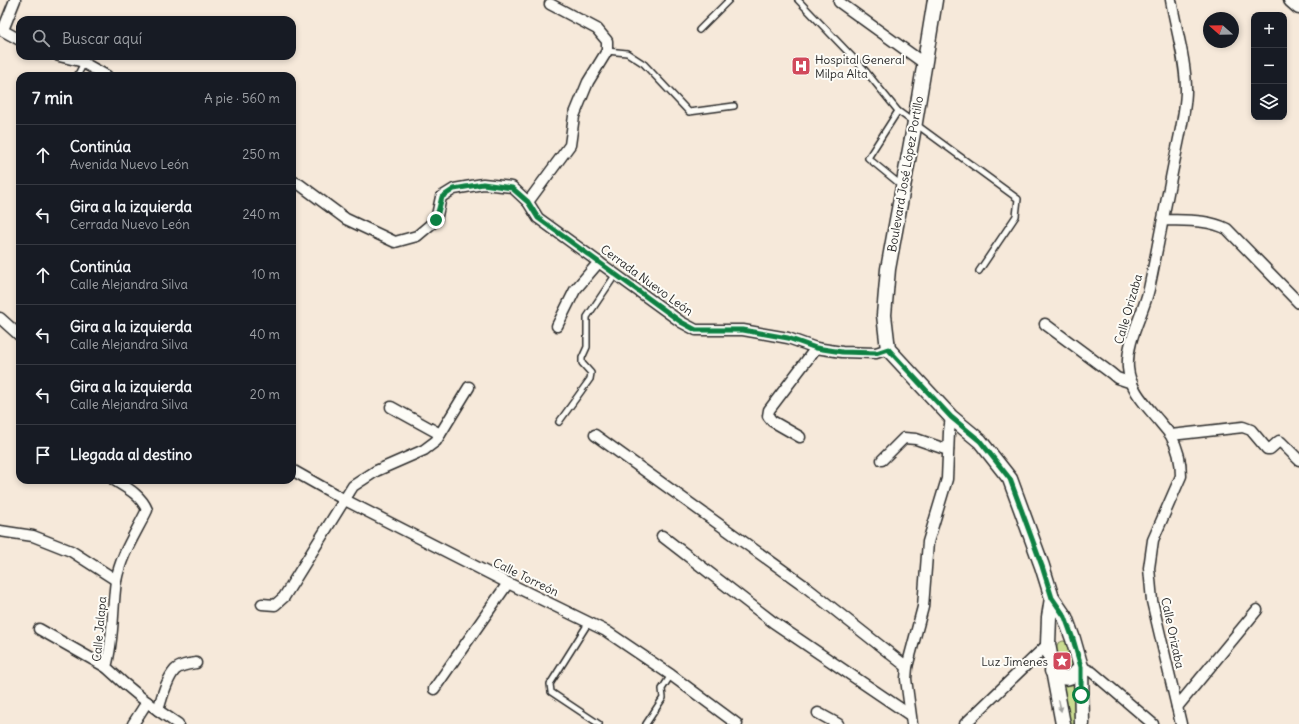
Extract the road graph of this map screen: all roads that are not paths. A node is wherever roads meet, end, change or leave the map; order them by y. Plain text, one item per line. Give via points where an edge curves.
1 (15, 0) edge
2 (729, 0) edge
3 (798, 0) edge
4 (935, 0) edge
5 (1171, 0) edge
6 (1291, 0) edge
7 (839, 2) dead end
8 (550, 4) dead end
9 (1299, 6) edge
10 (2, 29) edge
11 (699, 30) dead end
12 (16, 38) edge
13 (607, 51) junction
14 (73, 60) edge
15 (84, 63) junction
16 (925, 64) junction
17 (79, 72) edge
18 (100, 72) edge
19 (734, 106) dead end
20 (898, 111) junction
21 (915, 122) junction
22 (296, 183) edge
23 (903, 187) junction
24 (528, 202) junction
25 (1163, 220) junction
26 (599, 262) junction
27 (979, 270) dead end
28 (616, 274) junction
29 (1299, 303) edge
30 (0, 318) edge
31 (1045, 324) dead end
32 (557, 326) dead end
33 (16, 332) edge
34 (816, 348) junction
35 (888, 349) junction
36 (1132, 383) junction
37 (469, 387) dead end
38 (391, 408) dead end
39 (951, 417) junction
40 (559, 422) dead end
41 (440, 434) junction
42 (1171, 435) junction
43 (595, 436) dead end
44 (800, 437) dead end
45 (948, 450) junction
46 (882, 460) dead end
47 (1299, 460) edge
48 (296, 472) edge
49 (120, 484) edge
50 (345, 500) junction
51 (0, 531) edge
52 (662, 536) dead end
53 (116, 580) junction
54 (508, 583) junction
55 (1052, 598) junction
56 (262, 604) dead end
57 (1257, 610) dead end
58 (589, 622) junction
59 (39, 629) dead end
60 (1073, 639) junction
61 (1048, 644) junction
62 (196, 663) dead end
63 (106, 667) junction
64 (1081, 667) junction
65 (906, 668) junction
66 (1052, 671) junction
67 (671, 675) junction
68 (434, 689) dead end
69 (146, 702) junction
70 (1177, 707) junction
71 (158, 710) junction
72 (818, 713) dead end
73 (911, 720) edge
74 (133, 724) edge
75 (178, 724) edge
76 (599, 724) edge
77 (646, 724) edge
78 (737, 724) edge
79 (838, 724) edge
80 (965, 724) edge
81 (1063, 724) edge
82 (1082, 724) edge
83 (1153, 724) edge
84 (1181, 724) edge

1 - 10 street
2 - 11 lane
3 - 20 lane via 864,69
4 - 16 main road, Boulevard José López Portillo
5 - 25 street, Calle Orizaba via 1186,90
6 - 9 main road
7 - 16 street
8 - 13 street via 597,28 607,41
10 - 12 street
13 - 19 lane via 627,53 644,64 689,112
13 - 24 street via 588,82 574,116 570,145
14 - 15 street
15 - 17 lane
15 - 18 street
16 - 21 main road, Boulevard José López Portillo
20 - 21 lane
20 - 23 lane via 868,158
21 - 23 main road, Boulevard José López Portillo
21 - 27 lane via 1018,199 1016,216
22 - 24 street, Cerrada Nuevo León via 346,219 394,242 417,236 436,220 442,197 454,189 483,184 512,188
23 - 35 main road, Boulevard José López Portillo via 888,269 884,315
24 - 26 street, Cerrada Nuevo León via 538,218
25 - 29 street via 1207,222 1227,229
25 - 36 street, Calle Orizaba via 1147,297 1128,355
26 - 28 street, Cerrada Nuevo León
26 - 32 street via 574,290
28 - 34 street, Cerrada Nuevo León via 681,322 696,330 743,330 788,338
28 - 40 lane via 587,317 587,347 582,363 591,374 590,379
30 - 33 street
31 - 36 street via 1117,378
34 - 35 street, Cerrada Nuevo León via 876,353
34 - 44 street via 769,410 768,416 772,421
35 - 39 main road
36 - 42 street, Calle Orizaba via 1137,394
37 - 41 street
38 - 41 street
39 - 45 street
39 - 55 main road via 980,441 1010,479
41 - 50 street via 424,450 376,471 353,486
42 - 47 street via 1242,427 1251,430 1267,449 1270,450 1279,441
42 - 70 street, Calle Orizaba via 1179,454 1181,476 1153,540 1149,568 1152,601
43 - 65 street via 802,584
45 - 46 street via 916,439 904,438
45 - 65 street via 947,479 928,542 923,607
48 - 50 street, Calle Torreón
49 - 53 street, Calle Jalapa via 138,496 147,510 121,561
50 - 54 street, Calle Torreón
50 - 56 street via 284,597 275,605
51 - 53 street via 33,536 71,550
52 - 73 street via 773,622
53 - 63 street, Calle Jalapa via 110,654
54 - 58 street, Calle Torreón
54 - 68 street
55 - 60 main road via 1065,617
55 - 61 main road
57 - 70 street
58 - 67 street, Calle Torreón
58 - 76 lane via 550,684 551,692
59 - 63 street
60 - 61 main road via 1057,636
60 - 64 main road
61 - 66 main road
61 - 80 street
62 - 71 street via 184,665 176,670 169,680
63 - 69 street, Calle Jalapa
64 - 66 main road via 1069,678
64 - 82 main road
64 - 83 street via 1092,672
65 - 73 street
66 -> 81 main road
67 - 77 lane via 662,689 663,698
67 - 78 street, Calle Torreón
69 - 71 street, Calle Jalapa
69 - 74 street
70 - 84 street, Calle Orizaba
71 - 75 street, Calle Jalapa
72 - 79 street

